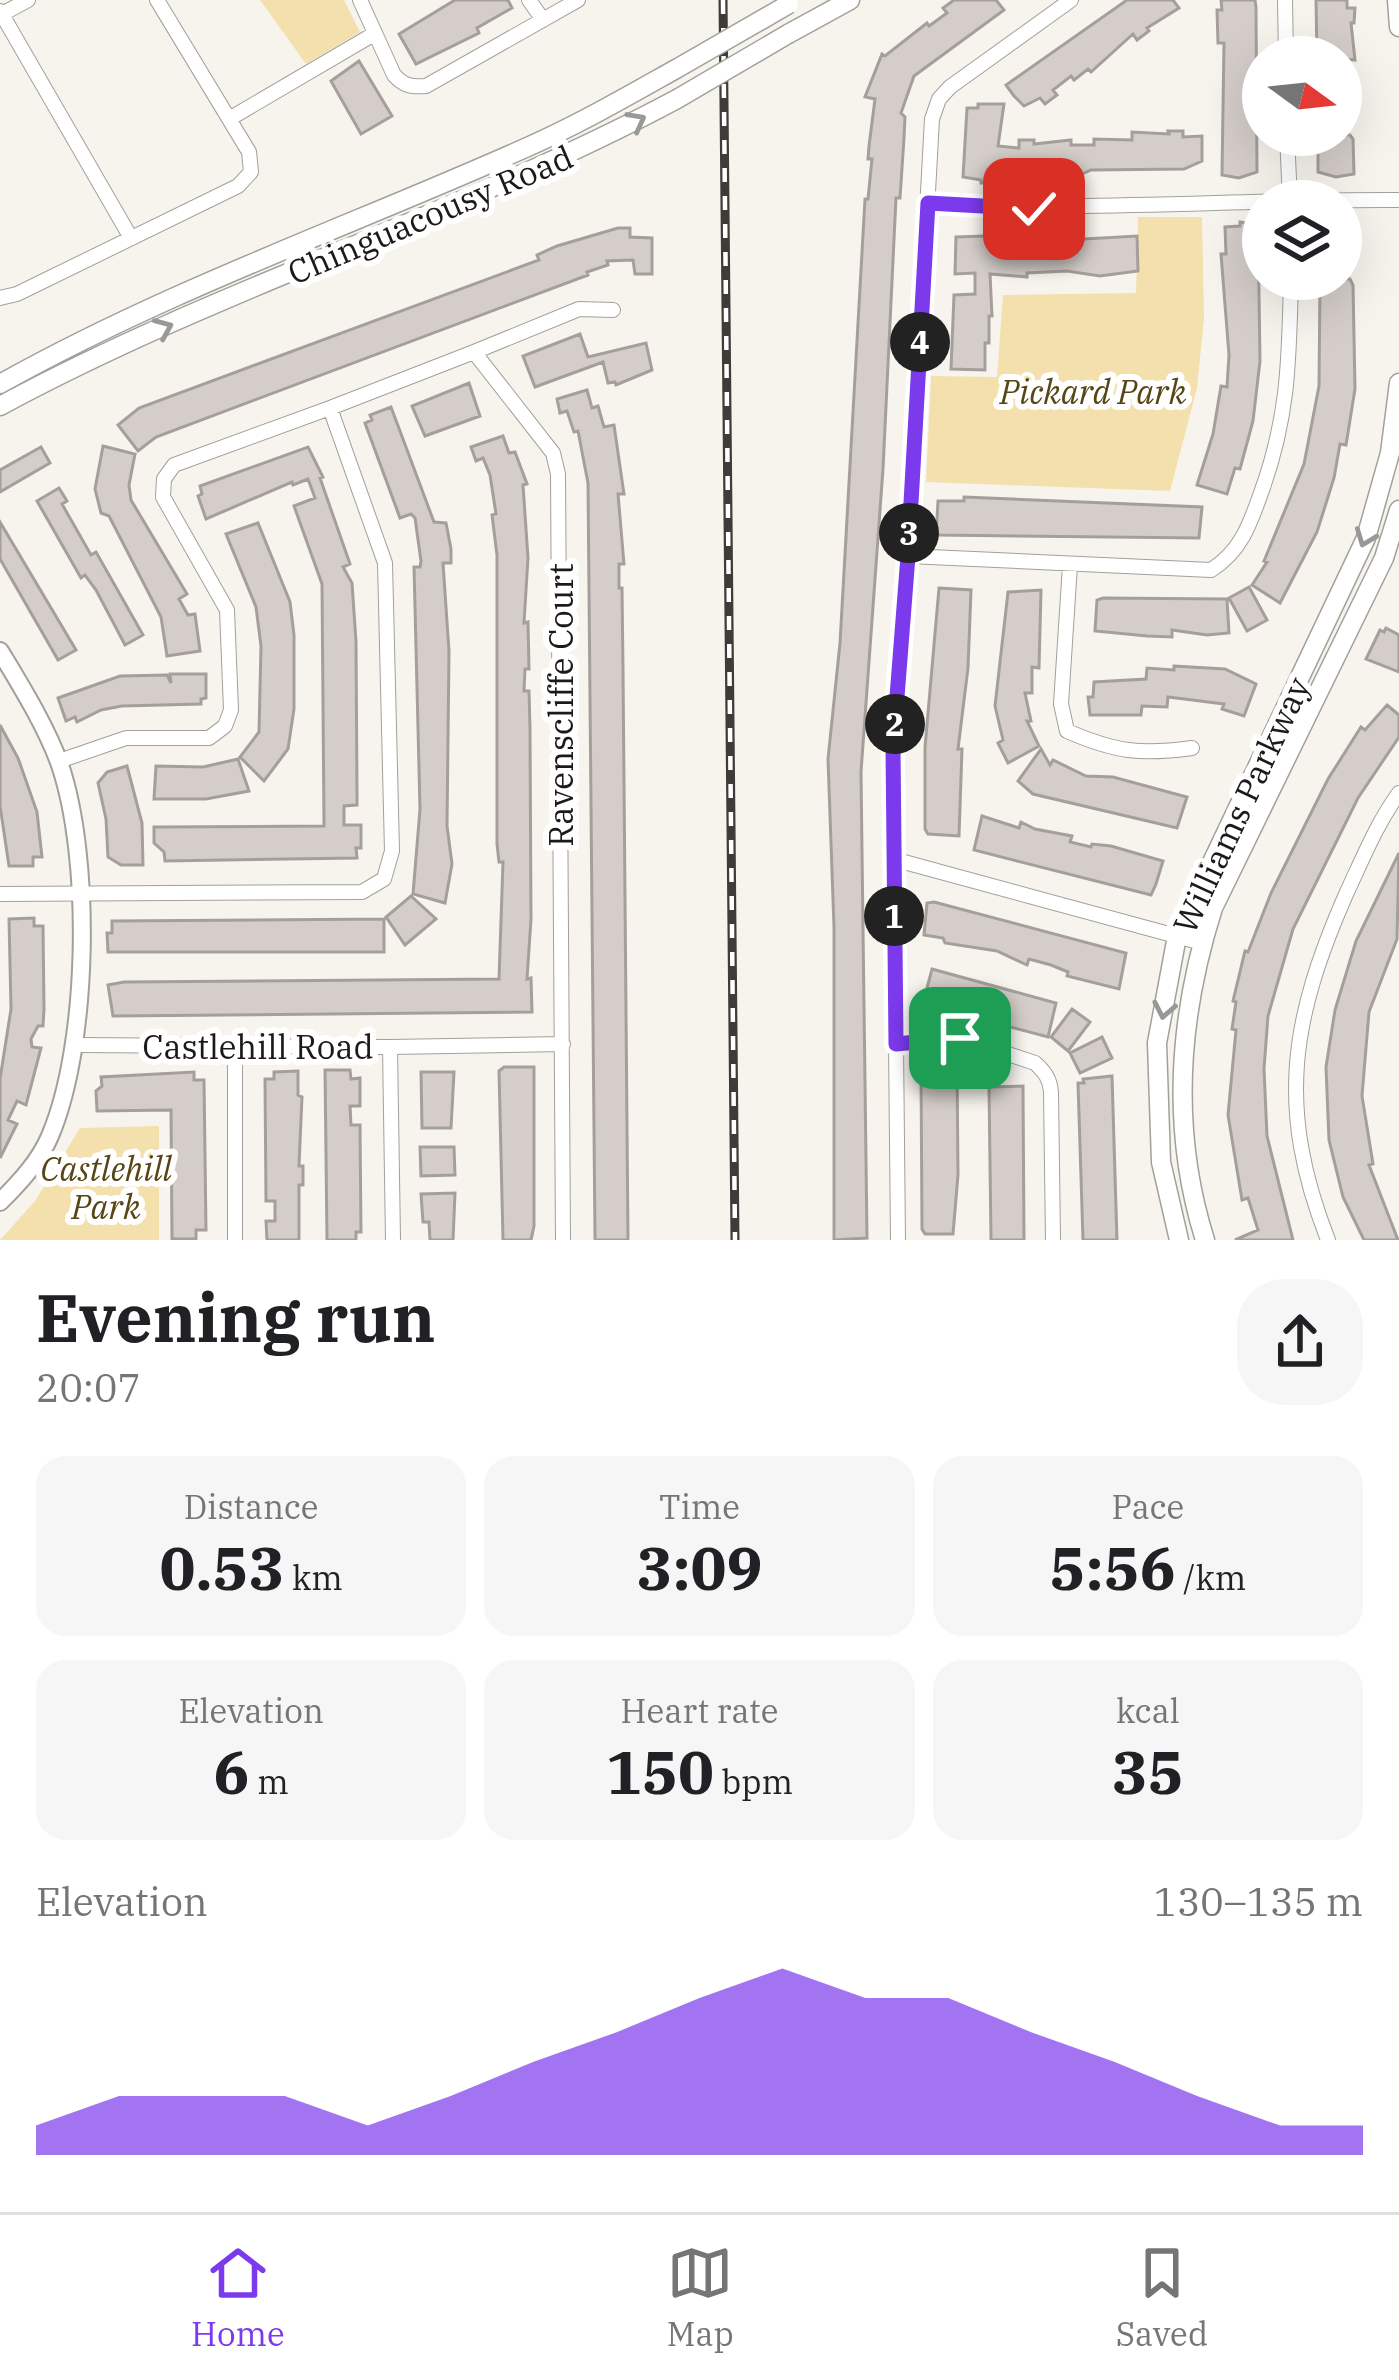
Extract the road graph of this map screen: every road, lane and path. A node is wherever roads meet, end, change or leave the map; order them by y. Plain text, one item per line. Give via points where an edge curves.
1 (28, 0) edge
2 (157, 0) edge
3 (360, 0) edge
4 (529, 0) edge
5 (578, 0) edge
6 (850, 0) edge
7 (1071, 0) edge
8 (1285, 0) edge
9 (1397, 0) edge
10 (793, 2) edge
11 (1, 13) edge
12 (543, 20) junction
13 (1399, 27) edge
14 (374, 34) junction
15 (1286, 36) edge
16 (229, 119) junction
17 (1362, 200) edge
18 (1399, 200) edge
19 (1242, 202) edge
20 (928, 203) junction
21 (131, 238) junction
22 (0, 298) edge
23 (1291, 300) edge
24 (613, 310) dead end
25 (474, 352) junction
26 (1399, 383) edge
27 (0, 384) edge
28 (0, 406) edge
29 (330, 408) junction
30 (1399, 510) edge
31 (908, 556) junction
32 (1070, 566) junction
33 (0, 651) edge
34 (1192, 748) dead end
35 (59, 761) junction
36 (1399, 793) edge
37 (893, 859) junction
38 (0, 894) edge
39 (80, 894) junction
40 (1177, 936) junction
41 (1202, 943) junction
42 (563, 1044) junction
43 (896, 1044) junction
44 (77, 1045) junction
45 (235, 1045) junction
46 (390, 1047) junction
47 (0, 1202) edge
48 (235, 1240) edge
49 (393, 1240) edge
50 (563, 1240) edge
51 (898, 1240) edge
52 (1053, 1240) edge
53 (1179, 1240) edge
54 (1205, 1240) edge
55 (1328, 1240) edge

1 - 11 street
2 - 16 street
3 - 14 street
4 - 12 street
5 - 12 street
28 -> 6 main road, Chinguacousy Road, bridge via 86,360 535,170
7 - 20 street via 939,99
8 - 15 street
9 - 13 main road
10 - 27 main road, Chinguacousy Road, bridge via 525,148 185,290
11 - 21 street
12 - 14 street via 415,87 394,74
14 - 16 street
16 - 21 street via 251,159 248,178
17 - 18 street
19 - 20 street via 1034,209
20 - 31 street
21 - 22 street
23 - 32 street via 1279,443 1236,549 1211,570
24 - 25 street via 579,309
25 - 29 street
25 - 42 street, Ravenscliffe Court via 553,453 558,473
26 -> 40 main road, Williams Parkway via 1366,538
29 - 35 street via 174,465 164,479 163,496 226,610 225,726 208,738 126,738
29 - 39 street via 385,563 392,851 384,879 362,892
30 - 41 main road, Williams Parkway via 1384,558
31 - 32 street
31 - 37 street
32 - 34 street via 1061,704 1067,731 1135,754
33 - 35 street
35 - 39 street via 74,816
36 - 55 street via 1335,919 1305,1000 1293,1071 1299,1145
37 - 40 street
37 - 43 street
38 - 39 street
39 - 44 street
40 - 41 street
40 -> 53 main road, Williams Parkway via 1157,1062 1161,1162
41 - 54 main road, Williams Parkway via 1180,1094
42 - 46 street
42 - 50 street, Ravenscliffe Court
43 - 51 street
43 - 52 street via 960,1038 1042,1070 1051,1092
44 - 45 street, Castlehill Road
44 - 47 street via 49,1138
45 - 46 street, Castlehill Road
45 - 48 street
46 - 49 street, Castlehill Road

